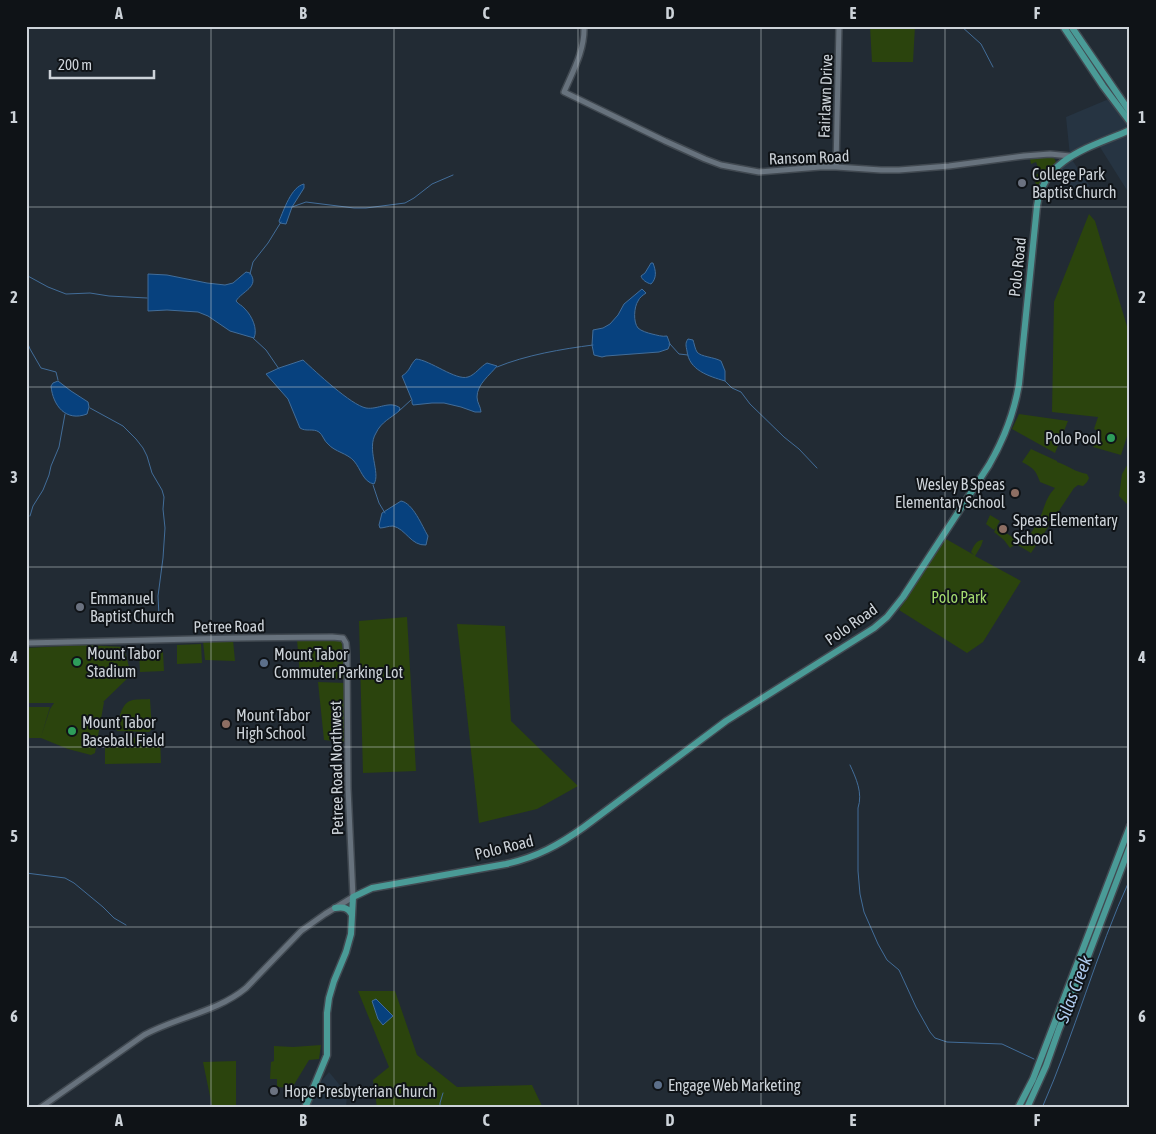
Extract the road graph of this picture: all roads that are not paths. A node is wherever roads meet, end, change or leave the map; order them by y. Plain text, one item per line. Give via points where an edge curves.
1 (584, 26) edge
2 (840, 26) edge
3 (1063, 26) edge
4 (1071, 26) edge
5 (1130, 112) edge
6 (1130, 122) edge
7 (1130, 130) edge
8 (1070, 156) junction
9 (836, 167) junction
10 (343, 638) joint
11 (26, 643) edge
12 (1130, 826) edge
13 (1130, 846) edge
14 (353, 897) junction
15 (335, 908) junction
16 (352, 916) junction
17 (40, 1108) edge
18 (305, 1108) edge
19 (1018, 1108) edge
20 (1028, 1108) edge

1 - 9 street, Ransom Road via 577,64 564,92 721,165 759,172
2 - 9 street, Fairlawn Drive
3 - 6 main road
4 - 5 main road
7 - 8 main road, Polo Road
8 - 9 street, Ransom Road via 1024,156 899,170
8 - 14 main road, Polo Road via 1049,175 1037,202 1019,384 1007,431 989,465 887,617 725,722 549,850 520,860 372,888
10 - 11 street, Petree Road
10 - 14 street, Petree Road Northwest via 347,654
12 - 19 main road via 1033,1079
13 - 20 main road
14 - 15 street
14 - 16 main road
15 - 16 main road via 346,907
15 - 17 street via 297,935 237,995 147,1033
16 - 18 main road via 346,952 329,998 327,1055

